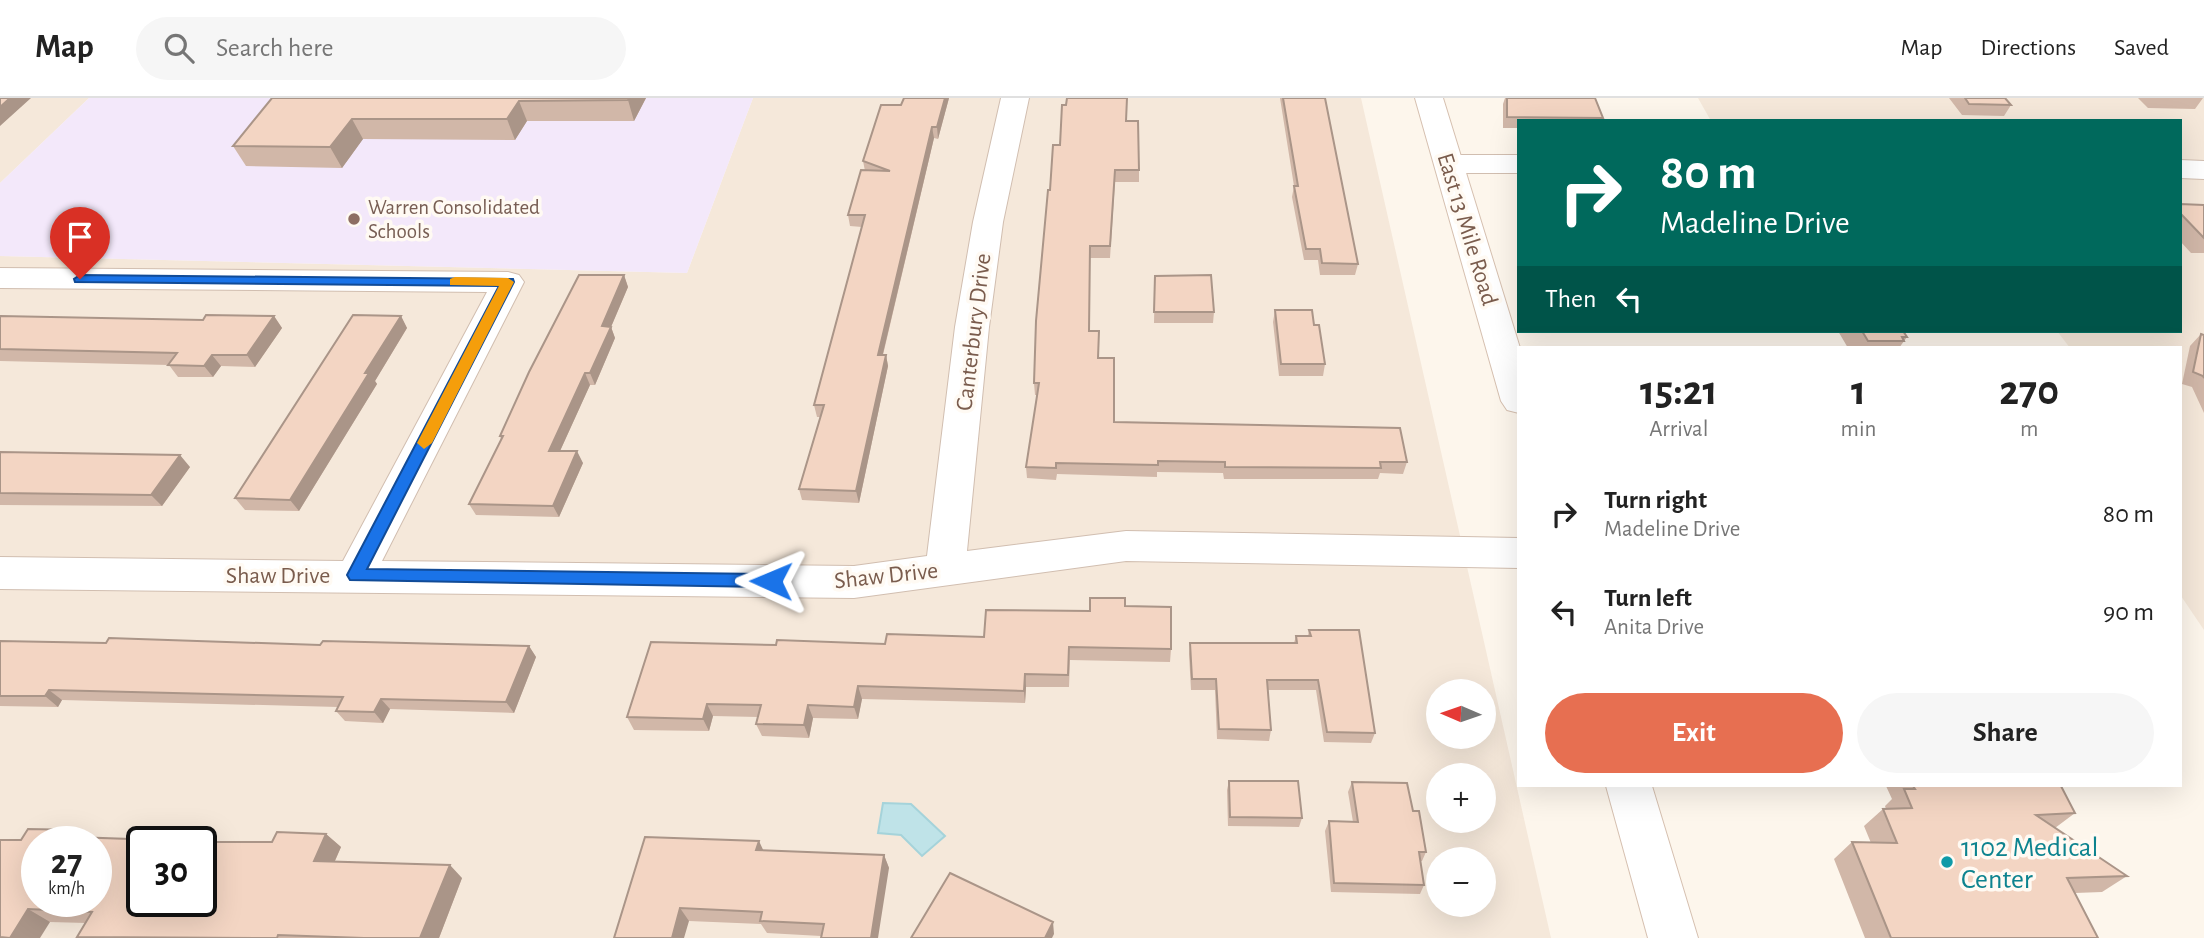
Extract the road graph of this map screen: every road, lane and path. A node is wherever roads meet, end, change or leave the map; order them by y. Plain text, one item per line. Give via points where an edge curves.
1 (1015, 98) edge
2 (1429, 98) edge
3 (1448, 164) junction
4 (1517, 164) edge
5 (2182, 169) edge
6 (2204, 170) edge
7 (0, 278) edge
8 (1517, 394) edge
9 (1517, 552) edge
10 (945, 569) junction
11 (0, 573) edge
12 (355, 575) junction
13 (1629, 787) edge
14 (1673, 938) edge

1 - 10 street, Canterbury Drive via 978,288
2 - 3 street, East 13 Mile Road
3 - 4 street
3 - 8 street, East 13 Mile Road
5 - 6 street
7 - 12 street via 508,282
9 - 10 street, Shaw Drive via 1126,546
10 - 12 street, Shaw Drive via 854,582
11 - 12 street, Shaw Drive
13 - 14 street

